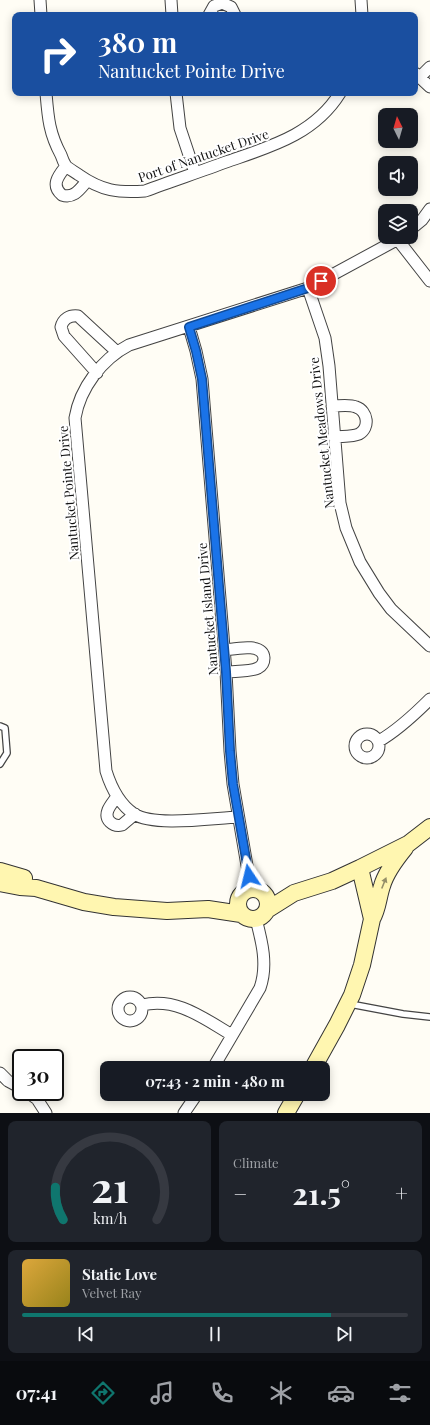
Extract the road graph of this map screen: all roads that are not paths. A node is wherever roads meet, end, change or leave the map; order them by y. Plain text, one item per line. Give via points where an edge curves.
1 (40, 0) edge
2 (171, 0) edge
3 (361, 0) edge
4 (41, 12) edge
5 (172, 12) edge
6 (211, 12) edge
7 (234, 12) edge
8 (362, 12) edge
9 (430, 67) edge
10 (418, 74) edge
11 (418, 76) edge
12 (430, 87) edge
13 (46, 96) edge
14 (176, 96) edge
15 (338, 96) edge
16 (66, 166) junction
17 (195, 173) junction
18 (87, 180) junction
19 (430, 209) edge
20 (418, 223) edge
21 (389, 244) edge
22 (404, 244) edge
23 (430, 281) edge
24 (308, 288) junction
25 (189, 327) junction
26 (117, 352) junction
27 (97, 373) junction
28 (332, 406) junction
29 (334, 437) junction
30 (430, 646) edge
31 (225, 650) junction
32 (226, 672) junction
33 (430, 699) edge
34 (0, 726) edge
35 (379, 742) dead end
36 (0, 764) edge
37 (117, 796) junction
38 (135, 814) junction
39 (238, 817) junction
40 (430, 827) edge
41 (408, 844) junction
42 (360, 868) junction
43 (0, 871) edge
44 (0, 883) edge
45 (36, 888) junction
46 (251, 893) junction
47 (294, 893) junction
48 (208, 909) junction
49 (255, 914) junction
50 (372, 920) junction
51 (348, 1004) junction
52 (142, 1005) dead end
53 (430, 1017) edge
54 (232, 1035) junction
55 (217, 1061) edge
56 (316, 1061) edge
57 (0, 1074) edge
58 (12, 1083) edge
59 (38, 1101) edge
60 (192, 1101) edge
61 (293, 1101) edge
62 (46, 1113) edge
63 (184, 1113) edge
64 (286, 1113) edge

1 - 4 street
2 - 5 street
3 - 8 street
6 - 7 street via 214,6 222,3 231,7
9 - 10 street
11 - 12 street
13 - 16 street via 51,133
14 - 17 street via 180,128
15 - 17 street, Port of Nantucket Drive via 324,113 304,130 282,142
16 - 18 street, Port of Nantucket Drive
16 - 18 street via 56,180 56,189 62,195 74,195
17 - 18 street, Port of Nantucket Drive via 145,191 132,192 103,189
19 - 20 street
21 - 24 street, Nantucket Pointe Drive
22 - 23 street
24 - 25 street, Nantucket Pointe Drive
24 - 28 street, Nantucket Meadows Drive via 325,338
25 - 26 street, Nantucket Pointe Drive via 129,345
25 - 31 street, Nantucket Island Drive via 202,379
26 - 27 street, Nantucket Pointe Drive
26 - 27 street via 78,316 64,319 61,327 64,336
27 - 37 street, Nantucket Pointe Drive via 80,400 75,418 106,771
28 - 29 street, Nantucket Meadows Drive
28 - 29 street via 359,407 367,420 365,427 358,434
29 - 30 street, Nantucket Meadows Drive via 340,503 346,528 360,562 391,609
31 - 32 street, Nantucket Island Drive
31 - 32 street via 254,648 261,651 264,658 263,664 257,669
32 - 39 street, Nantucket Island Drive via 230,751
33 - 35 street via 402,726
34 - 36 lane via 5,728 7,753
37 - 38 street, Nantucket Pointe Drive
37 - 38 street via 108,810 109,822 122,826
38 - 39 street, Nantucket Pointe Drive via 150,820 167,821
39 - 46 street, Nantucket Island Drive
40 - 41 street
41 - 42 street
50 -> 41 street via 382,884
42 - 47 street via 332,882
42 - 50 street
43 - 45 street via 24,878
44 - 45 street
45 - 48 street via 84,902 114,907 167,911
46 - 47 street
46 - 48 street
46 - 49 street via 268,901
46 - 49 street via 238,901 239,911
47 - 49 street
48 - 49 street
49 - 54 street via 264,951 264,976 260,988
50 - 51 street via 362,965
51 - 53 lane
51 - 56 street
52 - 54 street via 152,1002 168,1003 188,1009
54 - 55 street
57 - 58 street
59 - 62 street
60 - 63 street
61 - 64 street

